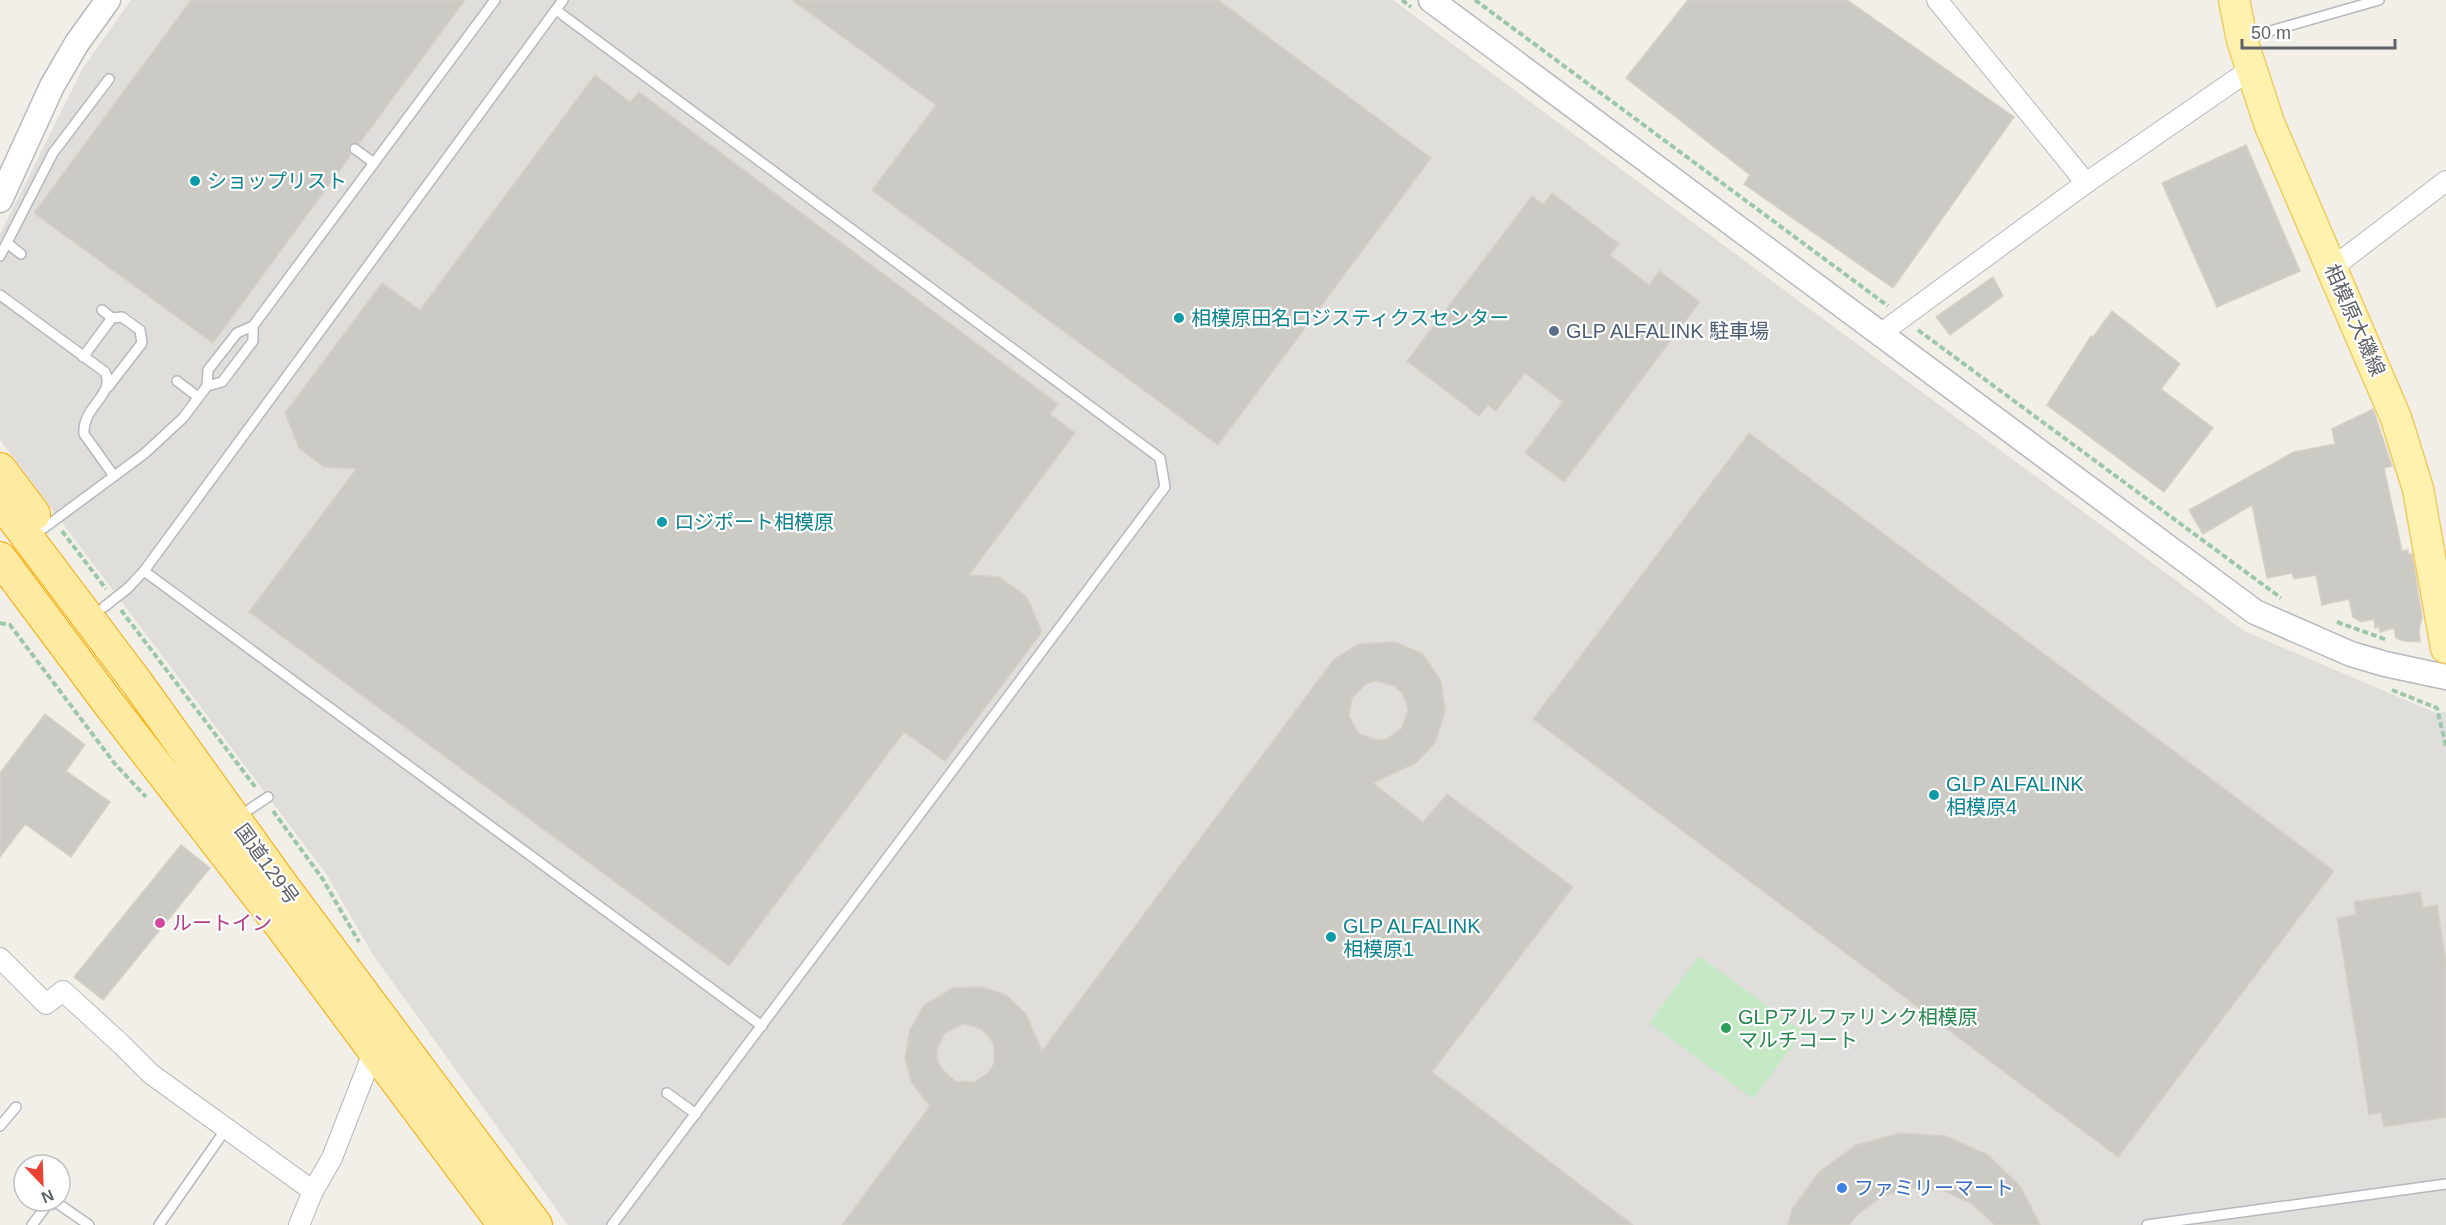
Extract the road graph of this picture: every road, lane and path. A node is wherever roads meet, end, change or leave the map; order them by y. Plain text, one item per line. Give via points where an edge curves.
1 (108, 0) edge
2 (495, 0) edge
3 (563, 0) edge
4 (1431, 0) edge
5 (1476, 0) edge
6 (1937, 0) edge
7 (2234, 0) edge
8 (2379, 0) edge
9 (555, 10) junction
10 (2242, 40) junction
11 (2251, 69) junction
12 (109, 79) dead end
13 (355, 149) dead end
14 (374, 163) junction
15 (2446, 182) edge
16 (2086, 183) junction
17 (2, 194) edge
18 (7, 243) junction
19 (21, 254) dead end
20 (0, 256) edge
21 (2332, 268) junction
22 (0, 295) edge
23 (102, 310) dead end
24 (112, 318) junction
25 (1903, 318) junction
26 (253, 326) junction
27 (1880, 334) junction
28 (83, 357) junction
29 (177, 381) dead end
30 (207, 386) junction
31 (108, 387) junction
32 (198, 397) junction
33 (0, 470) edge
34 (114, 476) junction
35 (0, 501) edge
36 (49, 524) junction
37 (0, 558) edge
38 (144, 571) junction
39 (0, 592) edge
40 (2284, 600) dead end
41 (109, 603) junction
42 (2331, 620) dead end
43 (2394, 642) dead end
44 (2446, 648) edge
45 (2446, 677) edge
46 (2422, 701) dead end
47 (2446, 747) edge
48 (261, 802) junction
49 (214, 839) junction
50 (283, 886) junction
51 (360, 944) dead end
52 (0, 958) edge
53 (762, 1026) junction
54 (374, 1050) junction
55 (667, 1093) dead end
56 (16, 1107) dead end
57 (696, 1114) junction
58 (0, 1126) edge
59 (226, 1129) junction
60 (2446, 1184) edge
61 (313, 1191) junction
62 (32, 1225) edge
63 (89, 1225) edge
64 (159, 1225) edge
65 (299, 1225) edge
66 (504, 1225) edge
67 (536, 1225) edge
68 (612, 1225) edge
69 (2147, 1225) edge

1 - 17 street via 52,86
2 - 14 lane
3 - 9 lane
4 - 27 street
5 - 25 path
6 - 16 street
7 - 10 main road, 相模原大磯線
8 - 10 lane
9 - 38 lane
9 - 53 lane via 1160,458 1165,487
10 - 11 main road, 相模原大磯線
11 - 16 street
11 - 21 main road, 相模原大磯線 via 2269,123
12 - 18 lane via 53,153
13 - 14 lane
14 - 26 lane
15 - 21 street
16 - 25 street
18 - 19 lane
18 - 20 lane
21 - 44 main road, 相模原大磯線 via 2382,382 2408,454 2426,528
22 - 28 lane
23 - 24 lane
24 - 28 lane
24 - 31 lane via 122,317 140,330 142,343 140,353
25 - 27 street
25 - 40 path
26 - 30 lane via 237,333 208,370
26 - 30 lane via 253,341 222,382
27 - 45 street via 2255,612 2351,654
28 - 31 lane via 105,372
29 - 32 lane
30 - 32 lane
31 - 34 lane via 86,416 84,434
32 - 34 lane via 183,418
33 - 36 highway
34 - 36 lane
35 - 50 highway, 国道129号
36 - 41 highway
36 - 41 path
37 - 49 highway, 国道129号
38 - 41 lane
38 - 53 lane
39 - 49 highway via 91,717 135,769
41 - 48 highway
41 - 48 path
42 - 43 path
46 - 47 path via 2437,708
48 - 50 highway
48 - 51 path via 322,878
49 - 54 highway, 国道129号
50 - 67 highway, 国道129号
52 - 59 street via 46,1004 63,991 151,1074
53 - 57 lane
54 - 61 street via 332,1158
54 - 66 highway, 国道129号
55 - 57 lane
56 - 58 lane
57 - 68 lane
59 - 61 street
59 - 64 lane
60 - 69 lane
61 - 65 street
62 - 63 lane via 47,1205 57,1203

